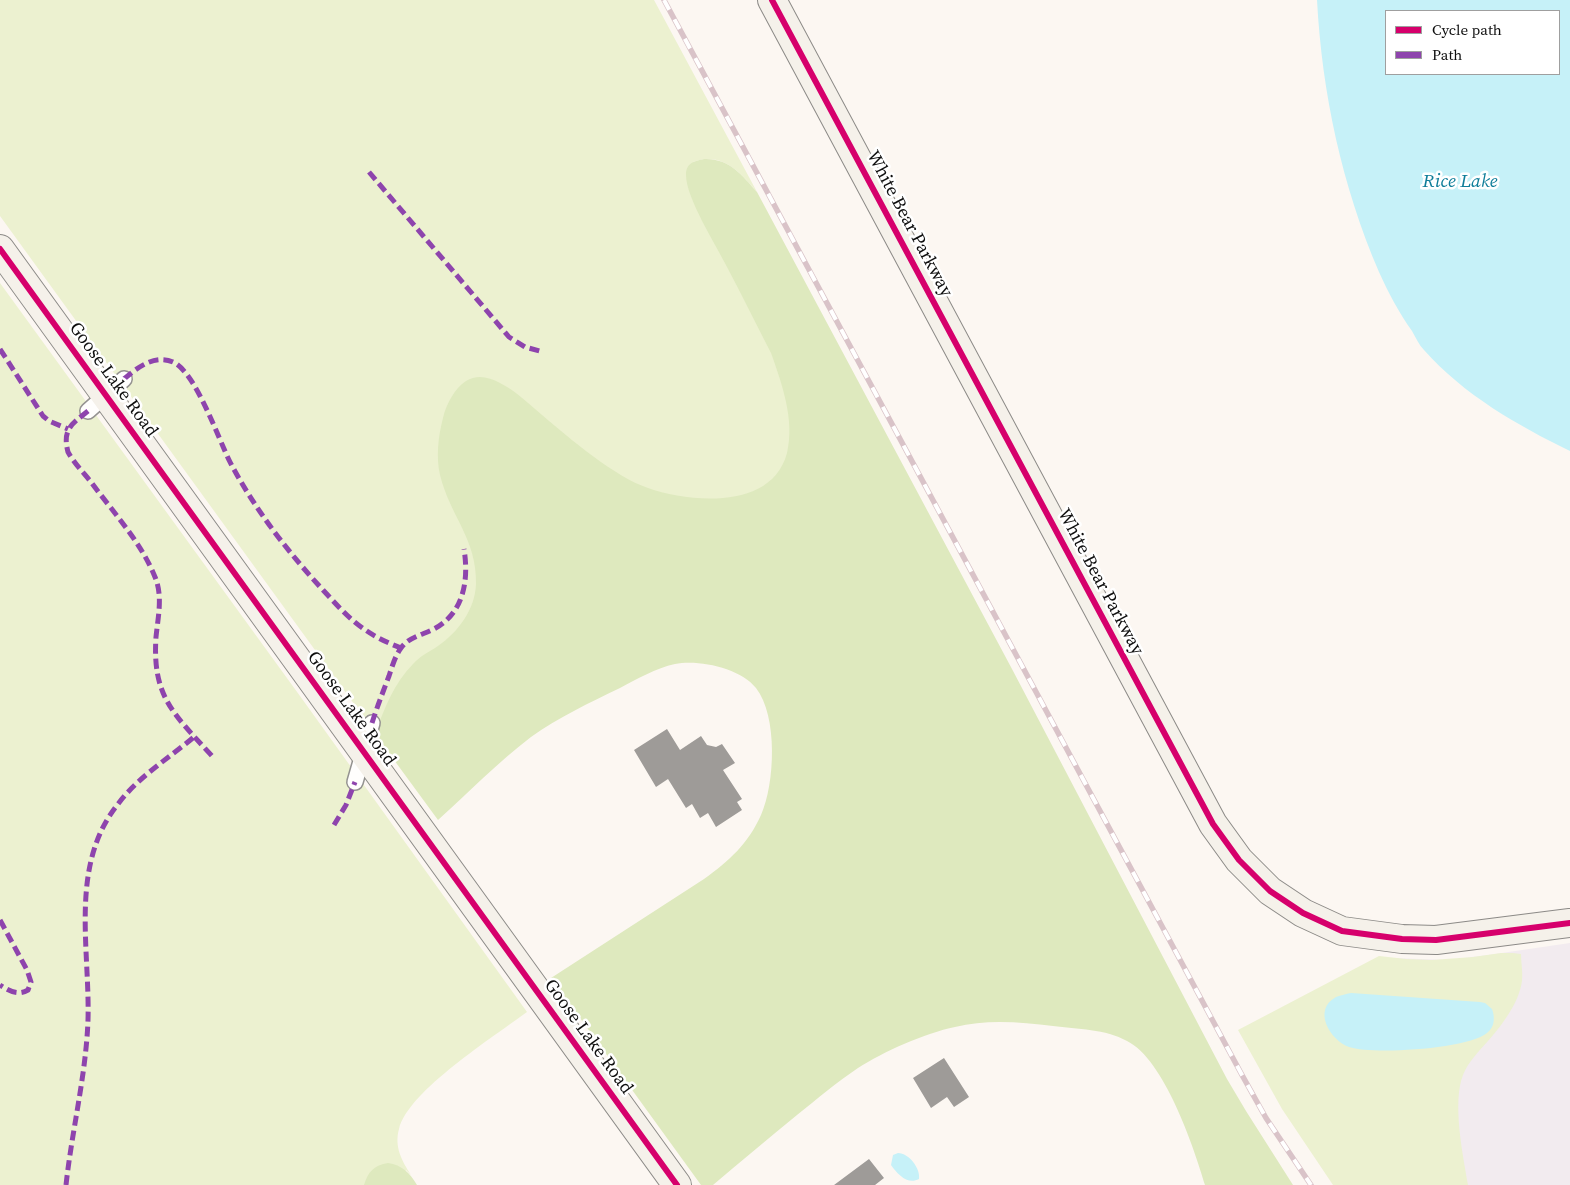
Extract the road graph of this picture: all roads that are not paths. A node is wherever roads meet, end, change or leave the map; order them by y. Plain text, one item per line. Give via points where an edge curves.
1 (772, 0) edge
2 (0, 250) edge
3 (372, 723) dead end
4 (364, 752) junction
5 (355, 782) dead end
6 (1570, 923) edge
7 (677, 1185) edge

1 - 6 street, White Bear Parkway via 1208,816 1239,860 1270,891 1303,913 1342,931 1436,940
2 - 4 street, Goose Lake Road
3 - 4 lane
4 - 5 lane
4 - 7 street, Goose Lake Road

